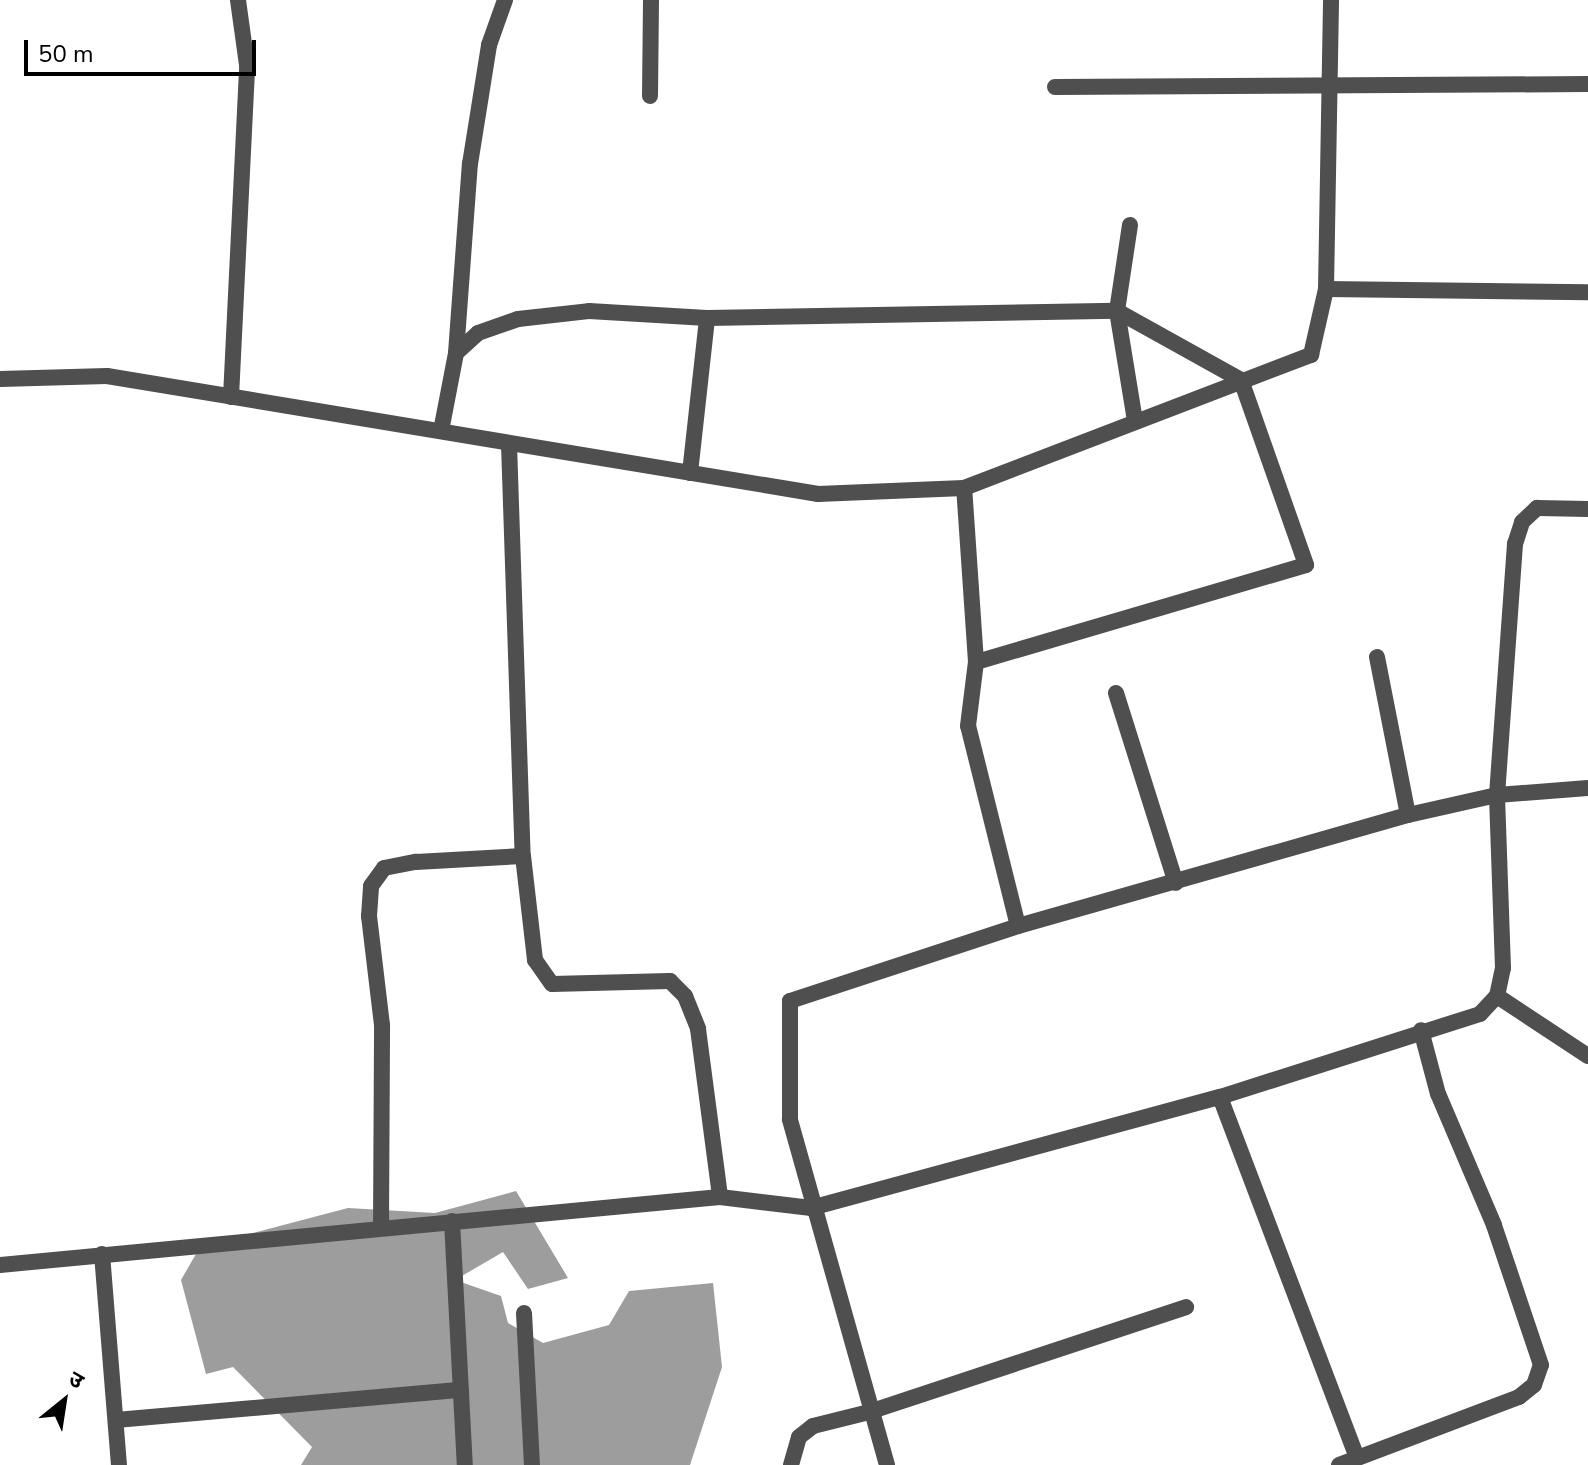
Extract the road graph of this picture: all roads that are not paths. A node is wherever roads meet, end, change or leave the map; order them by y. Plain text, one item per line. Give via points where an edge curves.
1 (238, 0) edge
2 (505, 0) edge
3 (651, 0) edge
4 (1331, 0) edge
5 (1588, 84) edge
6 (1330, 85) junction
7 (1055, 87) dead end
8 (650, 96) dead end
9 (1130, 225) dead end
10 (1326, 289) junction
11 (1588, 292) edge
12 (1117, 311) junction
13 (707, 318) junction
14 (456, 353) junction
15 (0, 379) edge
16 (1241, 380) junction
17 (231, 397) junction
18 (1135, 421) junction
19 (441, 431) junction
20 (509, 444) junction
21 (690, 473) junction
22 (964, 488) junction
23 (1588, 509) edge
24 (1377, 657) dead end
25 (976, 662) junction
26 (1116, 693) dead end
27 (1588, 788) edge
28 (1497, 795) junction
29 (1408, 815) junction
30 (523, 856) junction
31 (1176, 883) junction
32 (1018, 926) junction
33 (1497, 996) junction
34 (1421, 1030) junction
35 (1588, 1056) edge
36 (1220, 1097) junction
37 (720, 1197) junction
38 (811, 1208) junction
39 (452, 1221) junction
40 (381, 1228) junction
41 (102, 1254) junction
42 (0, 1265) edge
43 (1186, 1307) dead end
44 (524, 1313) dead end
45 (461, 1390) junction
46 (869, 1412) junction
47 (116, 1420) junction
48 (1357, 1458) junction
49 (119, 1465) edge
50 (465, 1465) edge
51 (532, 1465) edge
52 (791, 1465) edge
53 (887, 1465) edge
54 (1339, 1465) edge

1 - 17 street via 247,65
2 - 14 street via 489,45 470,164
3 - 8 street
4 - 6 street
5 - 6 street
6 - 7 street
6 - 10 street
9 - 12 street
10 - 11 street
10 - 16 street via 1311,355
12 - 13 street
12 - 16 street
12 - 18 street
13 - 14 street via 589,311 518,319 478,333
13 - 21 street
14 - 19 street
15 - 17 street via 107,376
16 - 18 street
16 - 25 street via 1306,565
17 - 19 street
18 - 22 street
19 - 20 street
20 - 21 street
20 - 30 street
21 - 22 street via 818,494
22 - 25 street
23 - 28 street via 1537,508 1522,522 1515,544
24 - 29 street
25 - 32 street via 968,726
26 - 31 street
27 - 28 street
28 - 29 street
28 - 33 street via 1503,968
29 - 31 street
30 - 37 street via 535,960 552,984 670,981 685,996 698,1029
30 - 40 street via 384,868 371,886 369,916 382,1025
31 - 32 street
32 - 38 street via 790,1001 790,1119
33 - 34 street via 1480,1014
33 - 35 street
34 - 36 street
34 - 48 street via 1438,1094 1494,1225 1541,1365 1534,1385 1519,1397
36 - 38 street
36 - 48 street
37 - 38 street
37 - 39 street
38 - 46 street
39 - 40 street
39 - 45 street
40 - 41 street
41 - 42 street
41 - 47 street
43 - 46 street
44 - 51 street
45 - 47 street
45 - 50 street
46 - 52 street via 813,1426 799,1437
46 - 53 street
47 - 49 street
48 - 54 street

